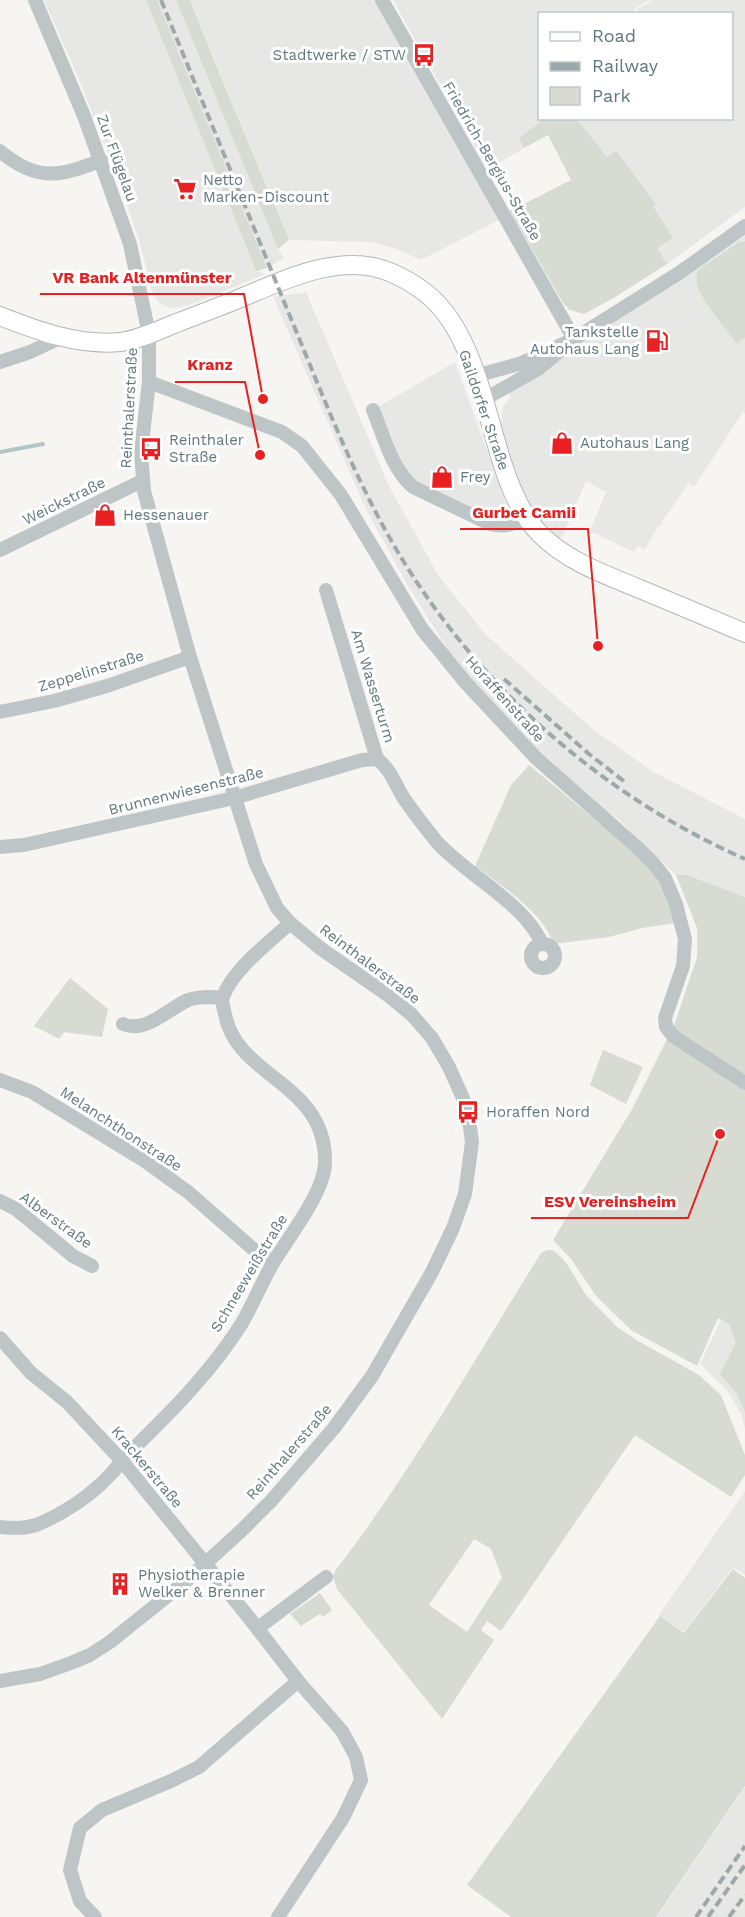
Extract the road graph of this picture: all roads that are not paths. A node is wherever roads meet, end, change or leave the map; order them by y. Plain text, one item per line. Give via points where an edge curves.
1 (35, 0) edge
2 (382, 0) edge
3 (0, 151) edge
4 (100, 160) junction
5 (745, 226) edge
6 (0, 316) edge
7 (149, 334) junction
8 (62, 337) junction
9 (574, 339) junction
10 (0, 362) edge
11 (475, 376) junction
12 (148, 382) junction
13 (483, 400) junction
14 (373, 410) dead end
15 (142, 481) junction
16 (527, 517) junction
17 (0, 550) edge
18 (326, 590) dead end
19 (745, 633) edge
20 (190, 657) junction
21 (0, 712) edge
22 (377, 759) junction
23 (234, 798) junction
24 (0, 847) edge
25 (290, 923) junction
26 (542, 944) dead end
27 (222, 998) junction
28 (123, 1024) dead end
29 (0, 1080) edge
30 (745, 1083) edge
31 (0, 1201) edge
32 (273, 1263) junction
33 (92, 1266) dead end
34 (0, 1338) edge
35 (122, 1461) junction
36 (0, 1527) edge
37 (206, 1564) junction
38 (326, 1577) dead end
39 (258, 1628) junction
40 (0, 1680) edge
41 (298, 1681) junction
42 (95, 1917) edge
43 (278, 1917) edge

1 - 4 street, Zur Flügelau
2 - 9 street, Friedrich-Bergius-Straße
3 - 4 street via 21,166 53,175 79,170
4 - 7 street, Zur Flügelau via 130,244
5 - 9 street
6 - 8 main road, Gaildorfer Straße
7 - 8 main road, Gaildorfer Straße via 121,342
7 - 11 main road, Gaildorfer Straße via 285,280 325,268 368,266 409,282 442,309
7 - 12 street, Reinthalerstraße
8 - 10 street
9 - 11 street via 519,364
9 - 13 street via 538,369
11 - 13 main road, Gaildorfer Straße
12 - 15 street, Reinthalerstraße
12 - 30 street, Horaffenstraße via 282,432 317,464 341,495 422,629 465,682 536,758 638,848 664,878 676,904 686,953 665,1018 666,1027 678,1040
13 - 16 main road, Gaildorfer Straße via 506,474
14 - 16 street via 396,466 413,487 490,524 508,526
15 - 17 street, Weickstraße
15 - 20 street, Reinthalerstraße
16 - 19 main road, Gaildorfer Straße via 538,533 565,554
18 - 22 street, Am Wasserturm
20 - 21 street, Zeppelinstraße via 54,701
20 - 23 street, Reinthalerstraße
22 - 23 street, Brunnenwiesenstraße
22 - 26 street, Am Wasserturm via 438,843 516,910 534,928
23 - 24 street, Brunnenwiesenstraße
23 - 25 street, Reinthalerstraße via 265,886
25 - 27 street via 240,971
25 - 37 street, Reinthalerstraße via 397,1002 432,1038 468,1112 470,1166 453,1228 372,1376 334,1428 272,1500
27 - 28 street via 190,1000 143,1025 131,1028
27 - 32 street, Schneeweißstraße via 225,1019 234,1039 247,1056 301,1100 313,1117 325,1148 324,1172 309,1205
29 - 32 street, Melanchthonstraße via 32,1092 145,1161
31 - 33 street, Alberstraße via 16,1209 73,1257
32 - 35 street, Schneeweißstraße via 241,1323 205,1373
34 - 35 street, Krackerstraße
35 - 36 street, Schneeweißstraße via 107,1478 55,1516 22,1528
35 - 37 street, Krackerstraße
37 - 39 street, Krackerstraße
37 - 40 street, Reinthalerstraße via 90,1655 40,1674
38 - 39 street
39 - 41 street, Krackerstraße
41 - 42 street via 199,1767 102,1810 80,1828 69,1870 80,1901
41 - 43 street, Krackerstraße via 342,1731 356,1757 361,1780 343,1818

